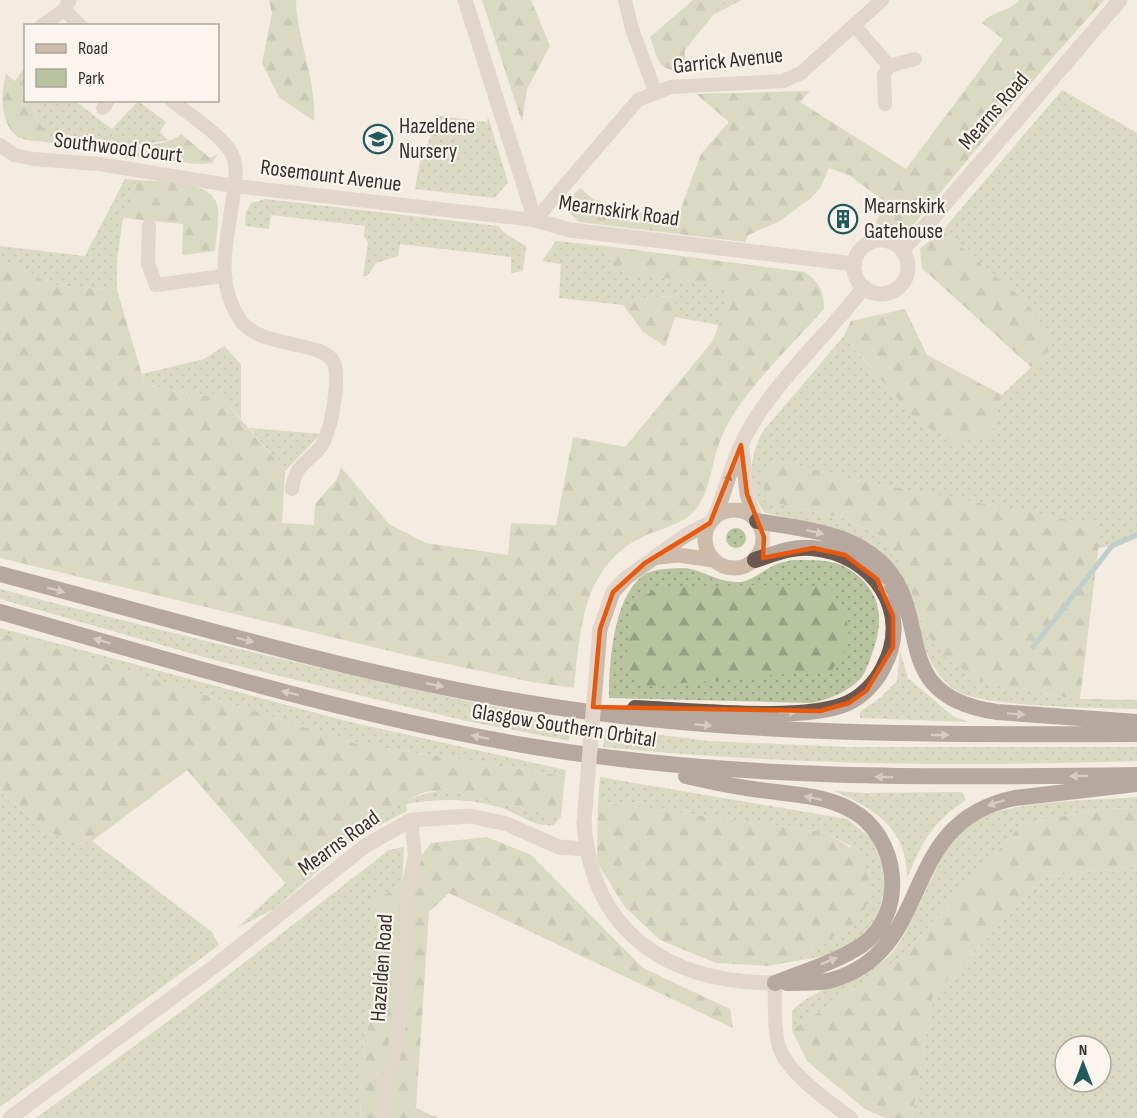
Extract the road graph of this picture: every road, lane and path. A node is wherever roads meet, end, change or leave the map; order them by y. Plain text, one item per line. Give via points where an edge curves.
1 (465, 0) edge
2 (625, 0) edge
3 (882, 0) edge
4 (1120, 0) edge
5 (67, 5) edge
6 (43, 24) edge
7 (80, 24) edge
8 (854, 25) junction
9 (915, 59) dead end
10 (889, 66) junction
11 (655, 91) junction
12 (173, 102) edge
13 (885, 104) dead end
14 (0, 145) edge
15 (235, 186) junction
16 (535, 220) junction
17 (149, 226) dead end
18 (902, 250) junction
19 (855, 264) junction
20 (223, 276) junction
21 (864, 288) junction
22 (741, 445) junction
23 (292, 489) dead end
24 (756, 519) junction
25 (713, 520) junction
26 (659, 557) junction
27 (714, 561) junction
28 (755, 561) junction
29 (0, 574) edge
30 (0, 612) edge
31 (541, 705) junction
32 (1137, 722) edge
33 (1137, 734) edge
34 (538, 747) junction
35 (1137, 775) edge
36 (1137, 784) edge
37 (411, 820) junction
38 (586, 849) junction
39 (774, 984) junction
40 (10, 1118) edge
41 (383, 1118) edge
42 (851, 1118) edge

1 - 16 street, Mearnskirk Road
2 - 11 street
3 - 8 street, Garrick Avenue
4 - 18 street, Mearns Road
5 - 6 street
5 - 7 street
8 - 10 street
8 - 11 street, Garrick Avenue via 801,73 783,81 697,84
9 - 10 street
10 - 13 street via 884,75
11 - 16 street, Garrick Avenue via 627,111
12 - 15 street, Rosemount Avenue via 231,151
14 - 15 street, Southwood Court via 14,155 33,159 99,164
15 - 16 street, Rosemount Avenue
15 - 20 street
16 - 19 street, Mearnskirk Road via 570,230
17 - 20 street via 148,263 156,285
18 - 19 street via 889,242 872,242 858,254
18 - 21 street via 908,269 902,285 886,294
19 - 21 street via 857,279
20 - 23 street via 234,308 257,335 321,351 332,358 336,367 335,396 326,438 294,473
21 - 22 street via 773,395
22 - 24 street via 746,486
25 -> 22 street
24 - 25 street via 735,510
24 - 28 street via 764,537
24 -> 32 highway via 845,541 886,568 905,604 924,671 939,691 954,701 997,712
25 - 26 street
25 - 27 street via 705,542
26 - 27 street via 678,555
26 - 38 street, bridge via 626,578 613,592 600,629 584,822
27 - 28 street via 734,569
31 -> 28 highway via 798,712 834,708 866,691 879,676 893,647 893,616 877,579 844,555 813,548 789,549
29 -> 31 highway, Glasgow Southern Orbital via 284,650
34 -> 30 highway, Glasgow Southern Orbital via 292,694
31 -> 33 highway, Glasgow Southern Orbital via 656,721 819,733
35 -> 34 highway, Glasgow Southern Orbital via 922,778 801,774 688,767
39 -> 34 highway via 838,958 863,944 879,926 888,906 892,876 888,850 878,831 850,809 835,803
36 -> 39 highway via 996,801 977,810 961,819 936,849 898,930 873,959 831,981
37 - 38 street, Mearns Road via 470,816 507,824 559,847
37 - 40 street, Mearns Road via 365,846 216,965
37 - 41 street, Hazelden Road via 415,855 407,893 406,983
38 - 39 street via 604,900 648,950 712,978
39 - 42 street via 781,1053 805,1081

